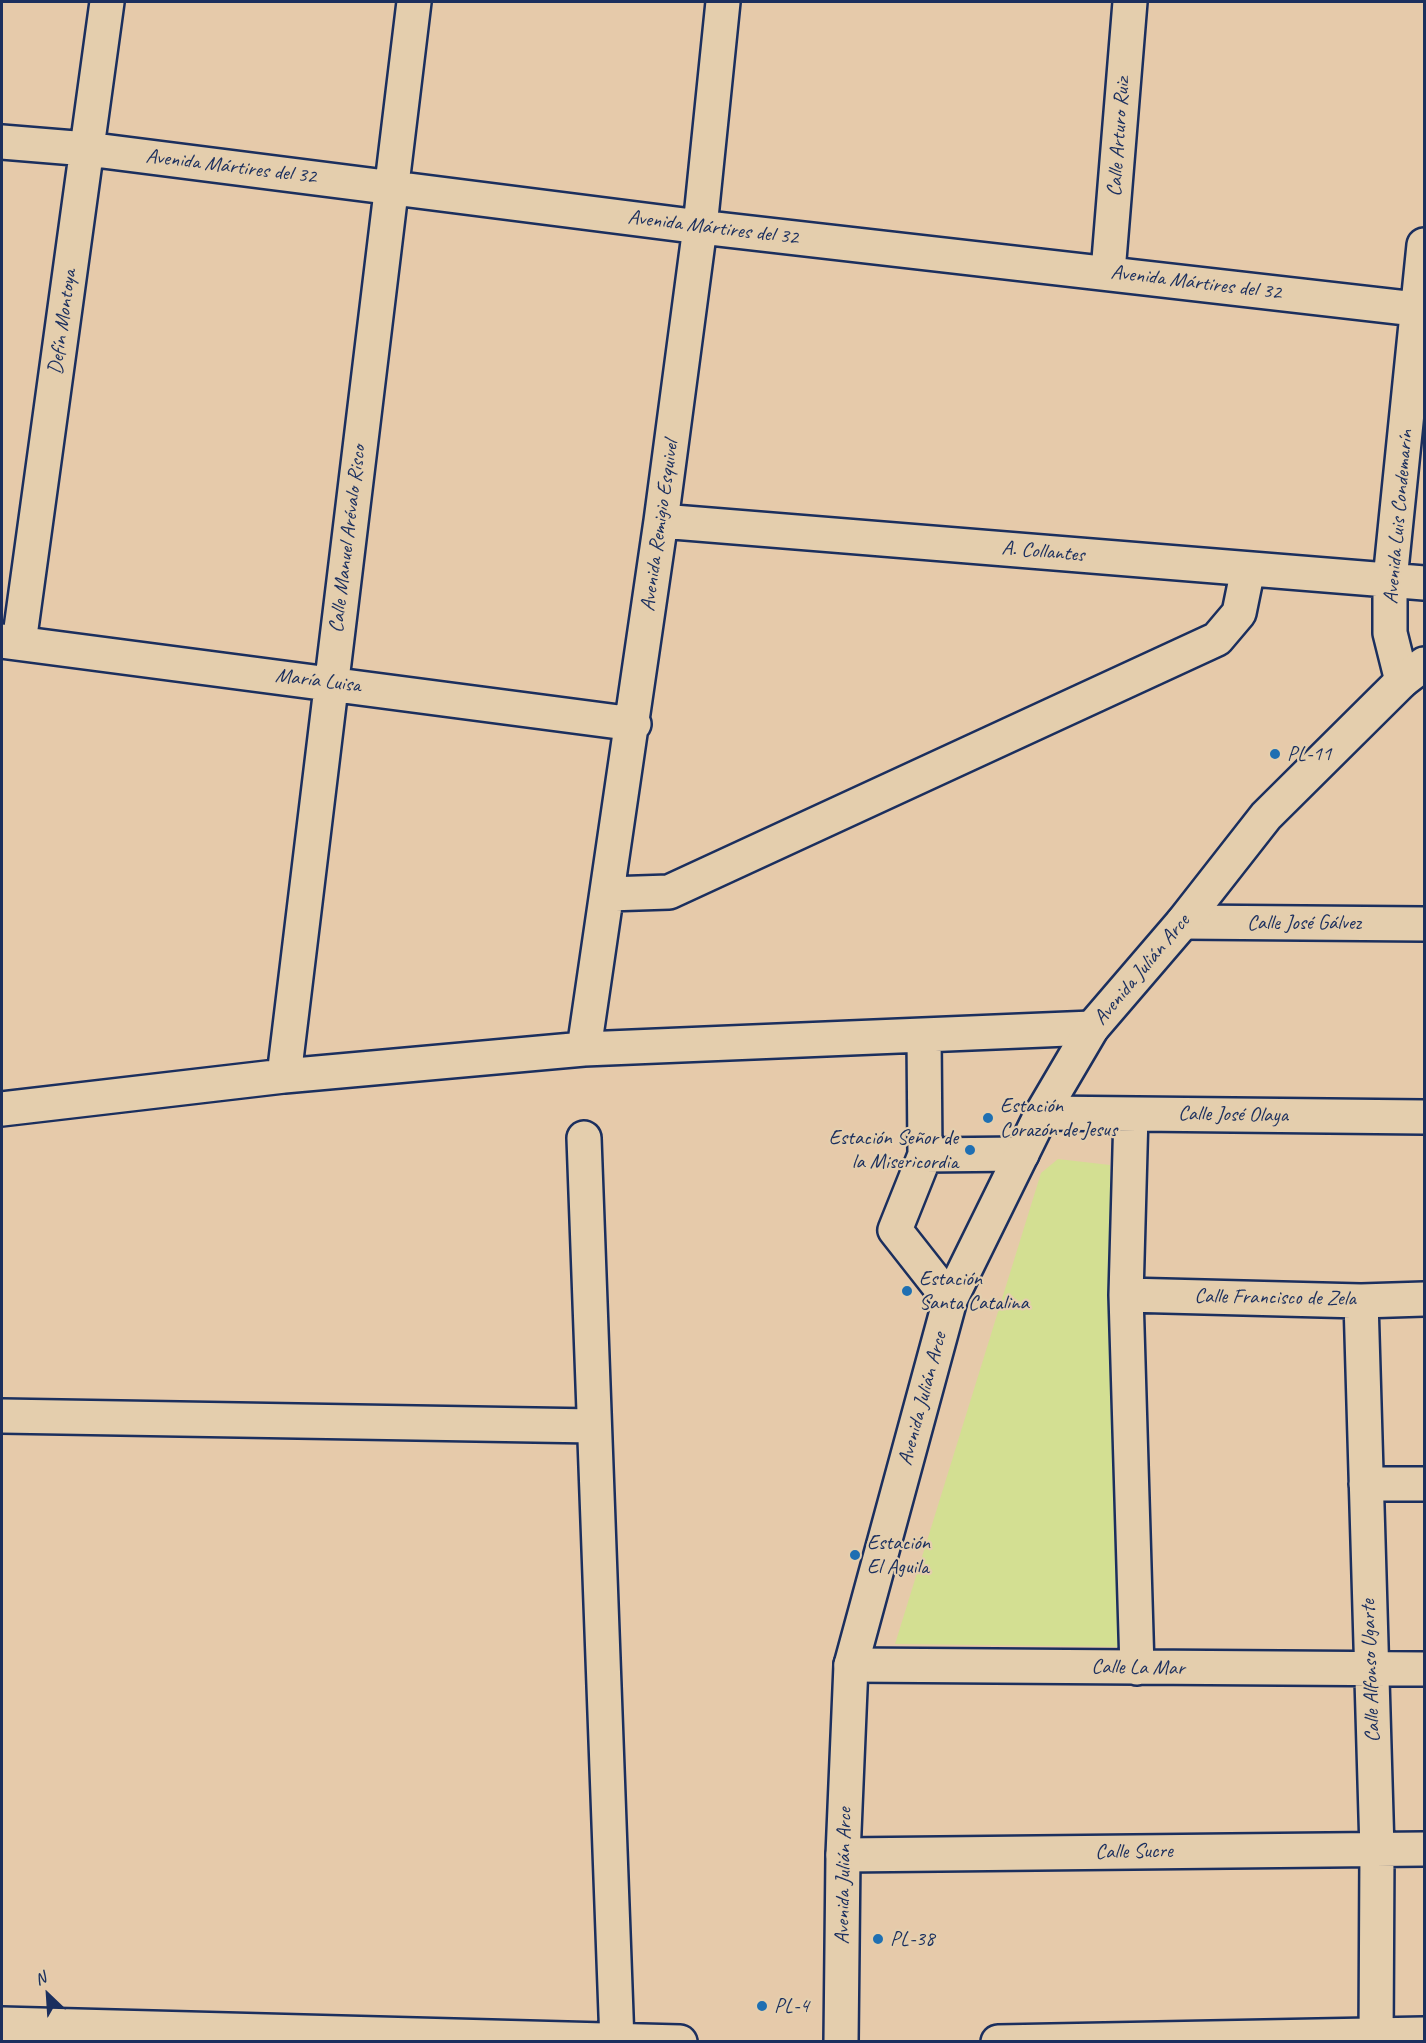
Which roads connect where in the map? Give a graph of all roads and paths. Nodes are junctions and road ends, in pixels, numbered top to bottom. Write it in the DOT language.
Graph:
graph roads {
  1 [pos="107,2"];
  2 [pos="414,2"];
  3 [pos="723,2"];
  4 [pos="1130,2"];
  5 [pos="2,142"];
  6 [pos="87,149"];
  7 [pos="391,188"];
  8 [pos="700,227"];
  9 [pos="1425,245"];
  10 [pos="1108,272"];
  11 [pos="1421,309"];
  12 [pos="662,521"];
  13 [pos="1248,569"];
  14 [pos="1390,580"];
  15 [pos="1425,583"];
  16 [pos="10,641"];
  17 [pos="1413,673"];
  18 [pos="331,683"];
  19 [pos="634,724"];
  20 [pos="608,894"];
  21 [pos="1184,922"];
  22 [pos="1425,924"];
  23 [pos="1092,1028"];
  24 [pos="924,1035"];
  25 [pos="584,1049"];
  26 [pos="284,1076"];
  27 [pos="2,1109"];
  28 [pos="1042,1113"];
  29 [pos="1131,1114"];
  30 [pos="1425,1117"];
  31 [pos="584,1137"];
  32 [pos="1022,1154"];
  33 [pos="925,1155"];
  34 [pos="1126,1294"];
  35 [pos="1425,1299"];
  36 [pos="950,1300"];
  37 [pos="1361,1301"];
  38 [pos="2,1416"];
  39 [pos="594,1426"];
  40 [pos="1366,1484"];
  41 [pos="1425,1484"];
  42 [pos="851,1665"];
  43 [pos="1137,1668"];
  44 [pos="1425,1669"];
  45 [pos="1370,1670"];
  46 [pos="1425,1849"];
  47 [pos="1377,1850"];
  48 [pos="843,1855"];
  49 [pos="2,2024"];
  50 [pos="1425,2034"];
  51 [pos="1376,2039"];
  52 [pos="617,2041"];
  53 [pos="680,2042"];
  54 [pos="841,2042"];
  55 [pos="998,2042"];
  1 -- 6 [label="street, Defín Montoya"];
  2 -- 7 [label="street, Calle Manuel Arévalo Risco"];
  3 -- 8 [label="street, Avenida Remigio Esquivel"];
  4 -- 10 [label="street, Calle Arturo Ruiz"];
  5 -- 6 [label="street, Avenida Mártires del 32"];
  6 -- 7 [label="street, Avenida Mártires del 32"];
  6 -- 16 [label="street, Defín Montoya"];
  7 -- 8 [label="street, Avenida Mártires del 32"];
  7 -- 18 [label="street, Calle Manuel Arévalo Risco"];
  8 -- 10 [label="street, Avenida Mártires del 32"];
  8 -- 12 [label="street, Avenida Remigio Esquivel"];
  9 -- 11 [label="street, Avenida Luis Condemarín"];
  10 -- 11 [label="street, Avenida Mártires del 32"];
  11 -- 14 [label="street, Avenida Luis Condemarín"];
  12 -- 13 [label="street, A. Collantes"];
  12 -- 19 [label="street, Avenida Remigio Esquivel"];
  13 -- 14 [label="street, A. Collantes"];
  13 -- 20 [label="street"];
  14 -- 15 [label="street, A. Collantes"];
  14 -- 17 [label="street, Avenida Luis Condemarín"];
  16 -- 18 [label="street, María Luisa"];
  17 -- 21 [label="street, Avenida Julián Arce"];
  18 -- 19 [label="street, María Luisa"];
  18 -- 26 [label="street, Calle Manuel Arévalo Risco"];
  19 -- 20 [label="street, Avenida Remigio Esquivel"];
  20 -- 25 [label="street, Avenida Remigio Esquivel"];
  21 -- 22 [label="street, Calle José Gálvez"];
  21 -- 23 [label="street, Avenida Julián Arce"];
  23 -- 24 [label="street"];
  23 -- 28 [label="street, Avenida Julián Arce"];
  24 -- 25 [label="street"];
  24 -- 33 [label="street"];
  25 -- 26 [label="street"];
  26 -- 27 [label="street"];
  28 -- 29 [label="street, Calle José Olaya"];
  28 -- 32 [label="street, Avenida Julián Arce"];
  29 -- 30 [label="street, Calle José Olaya"];
  29 -- 34 [label="street"];
  31 -- 39 [label="street"];
  32 -- 33 [label="street"];
  32 -- 36 [label="street, Avenida Julián Arce"];
  33 -- 36 [label="street"];
  34 -- 37 [label="street, Calle Francisco de Zela"];
  34 -- 43 [label="street"];
  35 -- 37 [label="street, Calle Francisco de Zela"];
  36 -- 42 [label="street, Avenida Julián Arce"];
  37 -- 40 [label="street, Calle Alfonso Ugarte"];
  38 -- 39 [label="street"];
  39 -- 52 [label="street"];
  40 -- 41 [label="street"];
  40 -- 45 [label="street, Calle Alfonso Ugarte"];
  42 -- 43 [label="street, Calle La Mar"];
  42 -- 48 [label="street, Avenida Julián Arce"];
  43 -- 45 [label="street, Calle La Mar"];
  44 -- 45 [label="street, Calle La Mar"];
  45 -- 47 [label="street, Calle Alfonso Ugarte"];
  46 -- 47 [label="street, Calle Sucre"];
  47 -- 48 [label="street, Calle Sucre"];
  47 -- 51 [label="street, Calle Alfonso Ugarte"];
  48 -- 54 [label="street, Avenida Julián Arce"];
  49 -- 52 [label="street"];
  50 -- 51 [label="street"];
  51 -- 55 [label="street"];
  52 -- 53 [label="street"];
}
